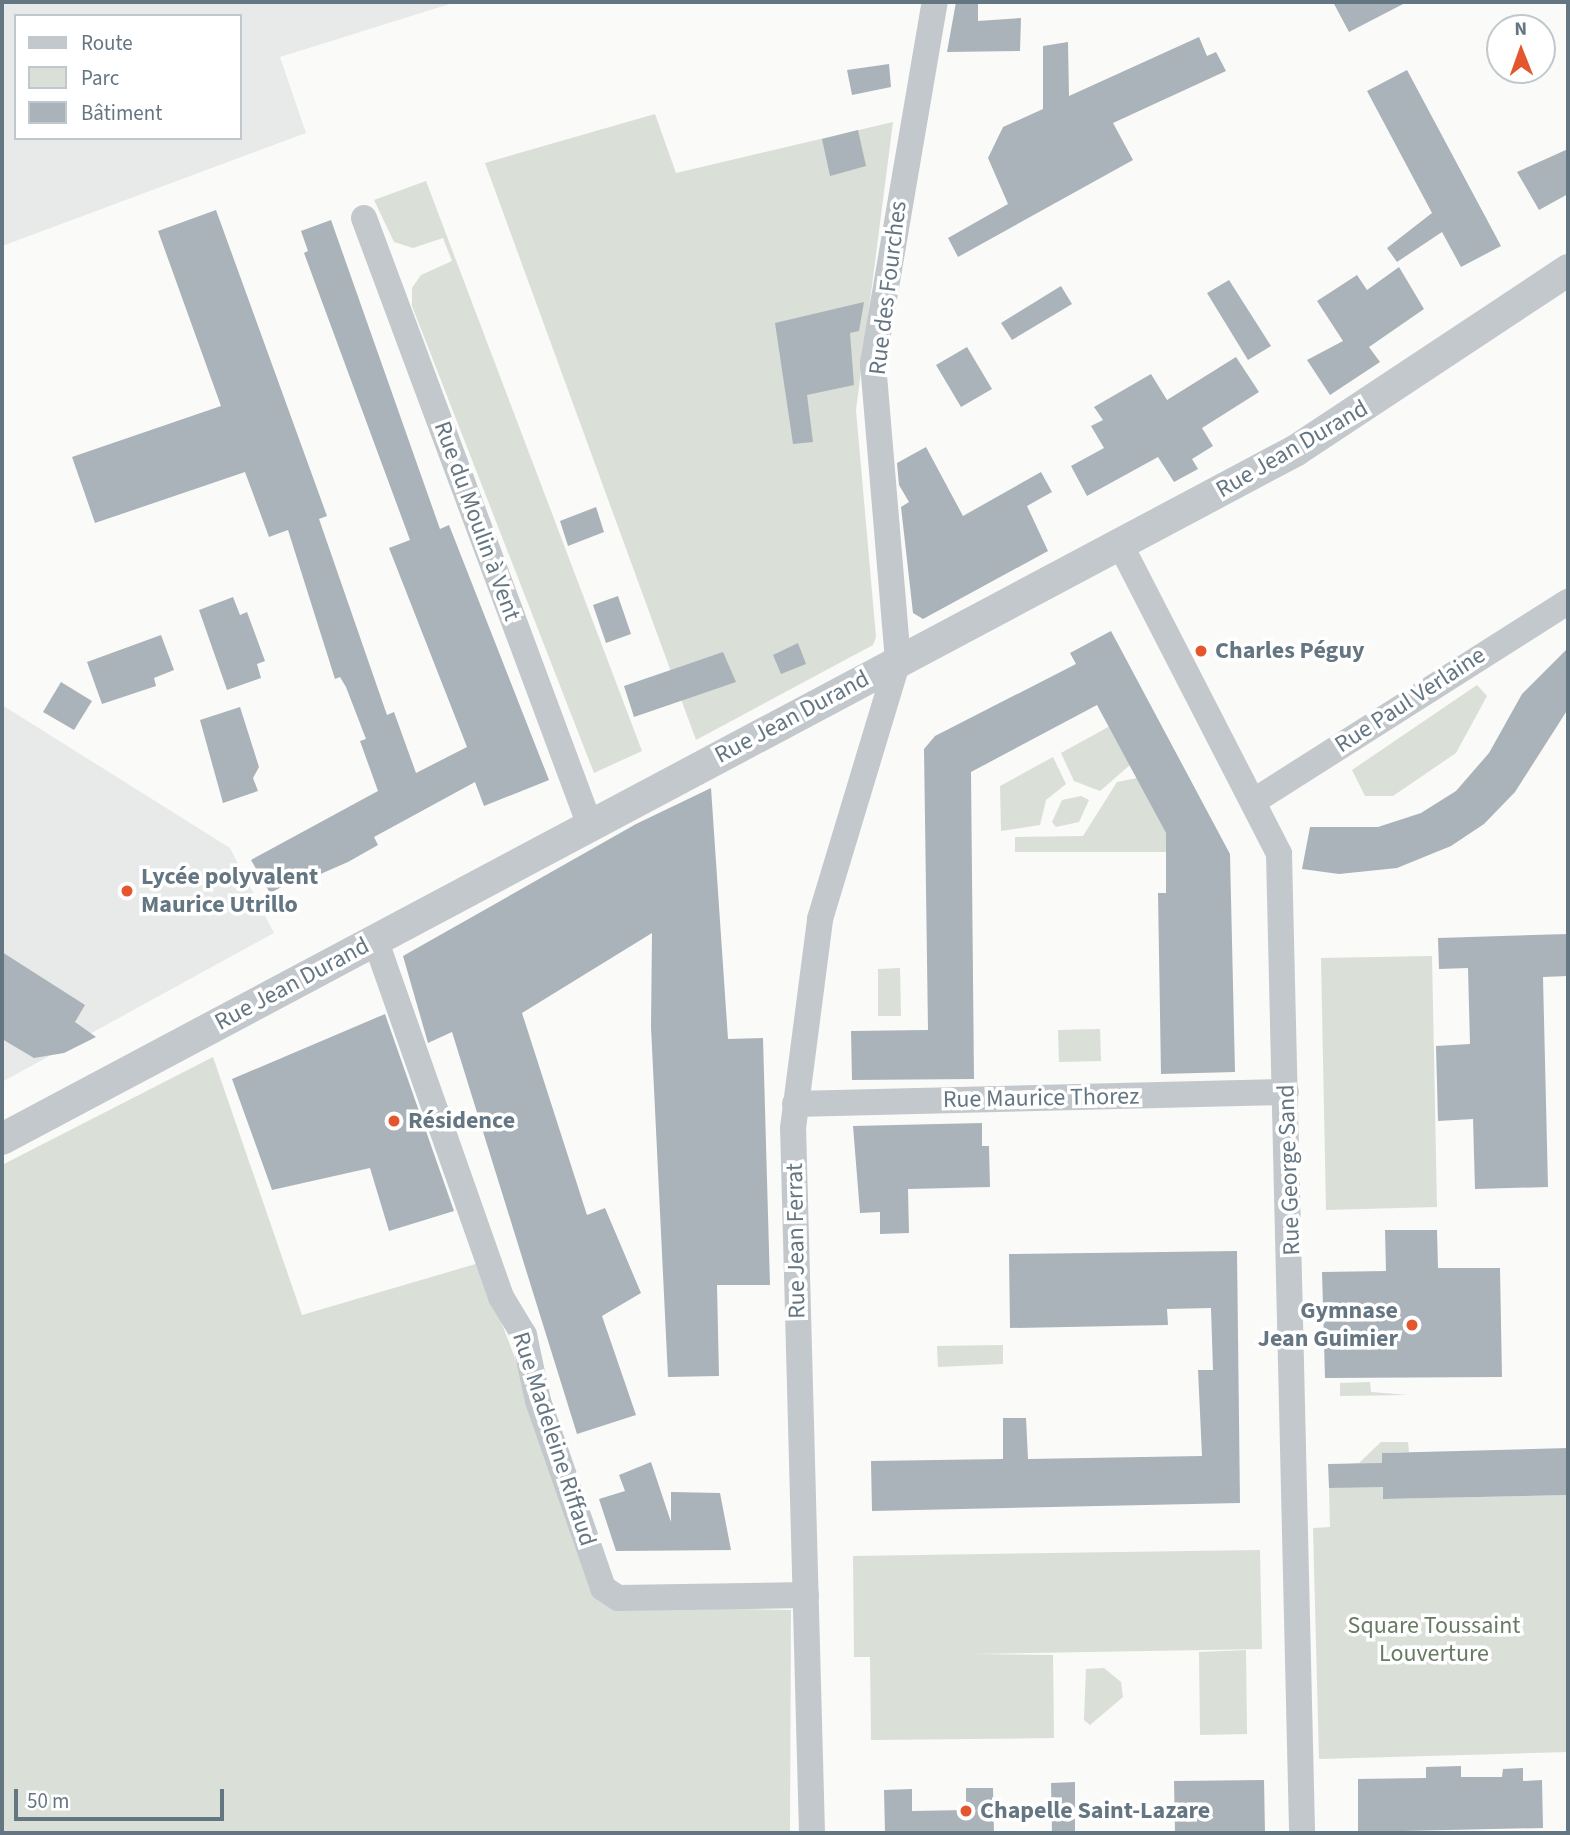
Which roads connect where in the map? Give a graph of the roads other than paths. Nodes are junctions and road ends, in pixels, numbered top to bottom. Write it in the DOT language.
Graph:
graph roads {
  1 [pos="935,2"];
  2 [pos="364,218"];
  3 [pos="1568,270"];
  4 [pos="1121,546"];
  5 [pos="1568,602"];
  6 [pos="898,661"];
  7 [pos="1254,801"];
  8 [pos="589,823"];
  9 [pos="375,939"];
  10 [pos="1286,1092"];
  11 [pos="795,1104"];
  12 [pos="2,1139"];
  13 [pos="806,1595"];
  14 [pos="812,1833"];
  15 [pos="1302,1833"];
  1 -- 6 [label="street, Rue des Fourches"];
  2 -- 8 [label="street, Rue du Moulin à Vent"];
  3 -- 4 [label="street, Rue Jean Durand"];
  4 -- 6 [label="street, Rue Jean Durand"];
  4 -- 7 [label="street, Rue George Sand"];
  5 -- 7 [label="street, Rue Paul Verlaine"];
  6 -- 8 [label="street, Rue Jean Durand"];
  6 -- 11 [label="street, Rue Jean Ferrat"];
  7 -- 10 [label="street, Rue George Sand"];
  8 -- 9 [label="street, Rue Jean Durand"];
  9 -- 12 [label="street, Rue Jean Durand"];
  9 -- 13 [label="street, Rue Madeleine Riffaud"];
  10 -- 11 [label="street, Rue Maurice Thorez"];
  10 -- 15 [label="street, Rue George Sand"];
  11 -- 13 [label="street, Rue Jean Ferrat"];
  13 -- 14 [label="street, Rue Jean Ferrat"];
}
